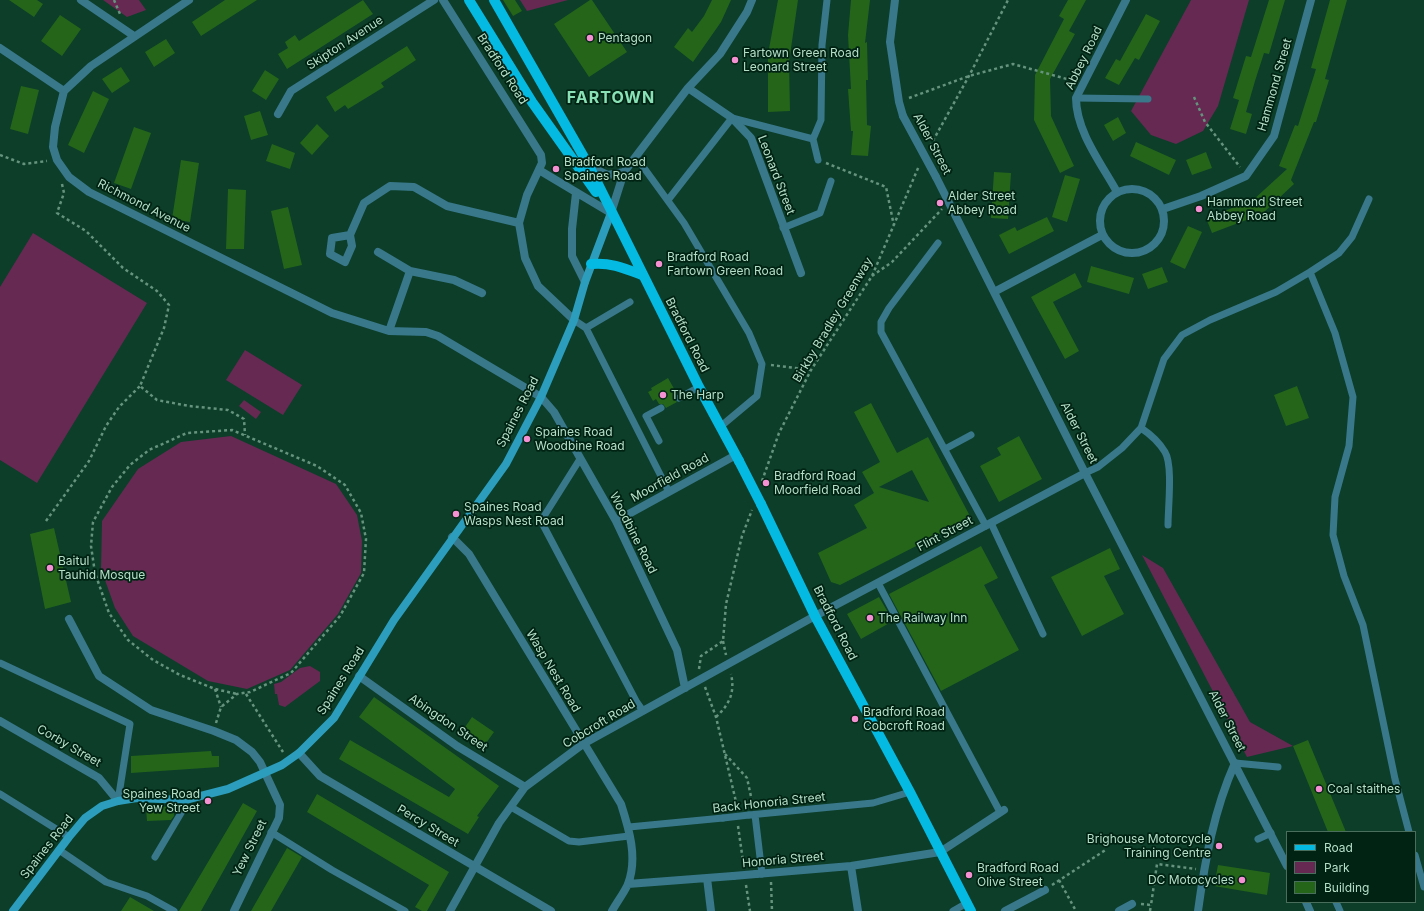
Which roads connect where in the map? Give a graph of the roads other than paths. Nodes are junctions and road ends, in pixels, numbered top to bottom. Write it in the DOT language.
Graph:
graph roads {
  1 [pos="81,0"];
  2 [pos="189,0"];
  3 [pos="434,0"];
  4 [pos="443,0"];
  5 [pos="469,0"];
  6 [pos="494,0"];
  7 [pos="752,0"];
  8 [pos="827,0"];
  9 [pos="895,0"];
  10 [pos="1126,0"];
  11 [pos="1311,0"];
  12 [pos="134,36"];
  13 [pos="0,48"];
  14 [pos="688,88"];
  15 [pos="64,91"];
  16 [pos="1076,98"];
  17 [pos="1148,99"];
  18 [pos="278,114"];
  19 [pos="732,118"];
  20 [pos="813,140"];
  21 [pos="636,157"];
  22 [pos="818,160"];
  23 [pos="589,166"];
  24 [pos="539,170"];
  25 [pos="624,172"];
  26 [pos="831,181"];
  27 [pos="1117,192"];
  28 [pos="576,193"];
  29 [pos="1370,199"];
  30 [pos="668,200"];
  31 [pos="1163,209"];
  32 [pos="611,213"];
  33 [pos="519,223"];
  34 [pos="783,228"];
  35 [pos="350,235"];
  36 [pos="1102,235"];
  37 [pos="938,243"];
  38 [pos="378,252"];
  39 [pos="592,264"];
  40 [pos="410,271"];
  41 [pos="1310,272"];
  42 [pos="801,273"];
  43 [pos="642,275"];
  44 [pos="585,282"];
  45 [pos="994,292"];
  46 [pos="482,293"];
  47 [pos="630,302"];
  48 [pos="574,320"];
  49 [pos="586,328"];
  50 [pos="389,331"];
  51 [pos="698,387"];
  52 [pos="541,397"];
  53 [pos="679,398"];
  54 [pos="661,408"];
  55 [pos="720,427"];
  56 [pos="1141,428"];
  57 [pos="971,436"];
  58 [pos="659,441"];
  59 [pos="945,449"];
  60 [pos="737,458"];
  61 [pos="580,459"];
  62 [pos="1085,473"];
  63 [pos="669,492"];
  64 [pos="616,522"];
  65 [pos="989,524"];
  66 [pos="1168,526"];
  67 [pos="452,537"];
  68 [pos="878,583"];
  69 [pos="815,616"];
  70 [pos="69,619"];
  71 [pos="1043,634"];
  72 [pos="0,663"];
  73 [pos="359,676"];
  74 [pos="685,688"];
  75 [pos="643,711"];
  76 [pos="0,721"];
  77 [pos="583,744"];
  78 [pos="298,753"];
  79 [pos="1235,763"];
  80 [pos="1278,766"];
  81 [pos="266,774"];
  82 [pos="525,787"];
  83 [pos="910,792"];
  84 [pos="0,794"];
  85 [pos="185,800"];
  86 [pos="118,801"];
  87 [pos="511,808"];
  88 [pos="1002,811"];
  89 [pos="752,815"];
  90 [pos="628,827"];
  91 [pos="1409,831"];
  92 [pos="271,832"];
  93 [pos="1270,833"];
  94 [pos="69,836"];
  95 [pos="630,836"];
  96 [pos="1258,839"];
  97 [pos="59,850"];
  98 [pos="940,852"];
  99 [pos="155,857"];
  100 [pos="1416,859"];
  101 [pos="1286,864"];
  102 [pos="851,866"];
  103 [pos="474,868"];
  104 [pos="762,874"];
  105 [pos="707,878"];
  106 [pos="628,884"];
  107 [pos="1424,887"];
  108 [pos="1045,890"];
  109 [pos="1132,904"];
  110 [pos="969,907"];
  111 [pos="13,911"];
  112 [pos="174,911"];
  113 [pos="234,911"];
  114 [pos="405,911"];
  115 [pos="450,911"];
  116 [pos="551,911"];
  117 [pos="612,911"];
  118 [pos="711,911"];
  119 [pos="858,911"];
  120 [pos="953,911"];
  121 [pos="1005,911"];
  122 [pos="1119,911"];
  123 [pos="1198,911"];
  1 -- 12 [label="street"];
  2 -- 12 [label="street"];
  3 -- 18 [label="street, Skipton Avenue"];
  4 -- 24 [label="street, Bradford Road"];
  5 -- 32 [label="main road, Bradford Road"];
  6 -- 23 [label="main road"];
  7 -- 14 [label="street"];
  8 -- 20 [label="lane"];
  9 -- 45 [label="street, Alder Street, bridge"];
  10 -- 16 [label="street, Abbey Road"];
  11 -- 31 [label="street, Hammond Street"];
  12 -- 15 [label="street"];
  13 -- 15 [label="street"];
  14 -- 19 [label="street, Leonard Street"];
  14 -- 21 [label="street"];
  15 -- 50 [label="street, Richmond Avenue"];
  16 -- 17 [label="lane"];
  16 -- 27 [label="street, Abbey Road"];
  19 -- 20 [label="lane"];
  19 -- 30 [label="lane"];
  19 -- 34 [label="street, Leonard Street"];
  20 -- 22 [label="lane"];
  21 -- 25 [label="street"];
  21 -- 30 [label="lane"];
  23 -- 25 [label="street"];
  23 -- 32 [label="main road"];
  24 -- 28 [label="street"];
  24 -- 33 [label="street"];
  25 -- 32 [label="street"];
  26 -- 34 [label="lane"];
  27 -- 31 [label="street"];
  27 -- 36 [label="street"];
  28 -- 32 [label="street"];
  28 -- 44 [label="street"];
  29 -- 41 [label="lane"];
  30 -- 55 [label="lane"];
  31 -- 36 [label="street"];
  32 -- 39 [label="street, Spaines Road"];
  32 -- 43 [label="main road, Bradford Road"];
  33 -- 35 [label="street"];
  33 -- 48 [label="street"];
  34 -- 42 [label="street, Leonard Street"];
  36 -- 45 [label="street"];
  37 -- 59 [label="lane"];
  38 -- 40 [label="street"];
  39 -- 43 [label="main road"];
  39 -- 44 [label="street, Spaines Road"];
  40 -- 46 [label="street"];
  40 -- 50 [label="street"];
  41 -- 56 [label="lane"];
  41 -- 91 [label="lane"];
  43 -- 51 [label="main road, Bradford Road"];
  44 -- 48 [label="street, Spaines Road"];
  45 -- 62 [label="street, Alder Street"];
  47 -- 49 [label="lane"];
  48 -- 49 [label="lane"];
  48 -- 52 [label="street, Spaines Road"];
  49 -- 63 [label="lane"];
  50 -- 52 [label="street, Woodbine Road"];
  51 -- 53 [label="lane"];
  51 -- 55 [label="main road, Bradford Road"];
  52 -- 61 [label="street, Woodbine Road"];
  52 -- 67 [label="street, Spaines Road"];
  54 -- 58 [label="lane"];
  55 -- 60 [label="main road, Bradford Road"];
  56 -- 62 [label="lane"];
  56 -- 66 [label="lane"];
  57 -- 59 [label="lane"];
  59 -- 65 [label="lane"];
  60 -- 63 [label="street, Moorfield Road"];
  60 -- 69 [label="main road, Bradford Road, bridge"];
  61 -- 64 [label="street, Woodbine Road"];
  61 -- 75 [label="lane"];
  62 -- 65 [label="street, Flint Street"];
  62 -- 79 [label="street, Alder Street"];
  63 -- 64 [label="street, Moorfield Road"];
  64 -- 74 [label="street, Woodbine Road"];
  65 -- 68 [label="street, Flint Street"];
  65 -- 71 [label="lane"];
  67 -- 73 [label="street, Spaines Road"];
  67 -- 77 [label="street, Wasp Nest Road"];
  68 -- 69 [label="street, Flint Street"];
  68 -- 88 [label="lane"];
  69 -- 74 [label="street, Cobcroft Road"];
  69 -- 83 [label="main road, Bradford Road"];
  70 -- 81 [label="street, Yew Street"];
  72 -- 86 [label="lane"];
  73 -- 78 [label="street, Spaines Road"];
  73 -- 82 [label="street, Abingdon Street"];
  74 -- 75 [label="street, Cobcroft Road"];
  75 -- 77 [label="street, Cobcroft Road"];
  76 -- 86 [label="street, Corby Street"];
  77 -- 82 [label="street, Cobcroft Road"];
  77 -- 90 [label="street, Wasp Nest Road"];
  78 -- 81 [label="street, Spaines Road"];
  78 -- 103 [label="street, Percy Street"];
  79 -- 80 [label="lane"];
  79 -- 93 [label="street, Alder Street"];
  79 -- 123 [label="street"];
  81 -- 85 [label="street, Spaines Road"];
  81 -- 92 [label="street, Yew Street"];
  82 -- 87 [label="street, Cobcroft Road"];
  83 -- 89 [label="lane, Back Honoria Street"];
  83 -- 98 [label="main road, Bradford Road"];
  84 -- 94 [label="lane"];
  85 -- 86 [label="street, Spaines Road"];
  85 -- 99 [label="lane"];
  86 -- 94 [label="street, Spaines Road"];
  87 -- 95 [label="lane"];
  87 -- 103 [label="street, Cobcroft Road"];
  88 -- 98 [label="street"];
  89 -- 90 [label="lane, Back Honoria Street, bridge"];
  89 -- 104 [label="lane"];
  90 -- 95 [label="street, Wasp Nest Road"];
  92 -- 113 [label="street, Yew Street"];
  92 -- 114 [label="lane"];
  93 -- 96 [label="lane"];
  93 -- 101 [label="street, Alder Street"];
  94 -- 97 [label="street, Spaines Road"];
  95 -- 106 [label="street, Wasp Nest Road"];
  97 -- 111 [label="street, Spaines Road"];
  97 -- 112 [label="lane"];
  98 -- 102 [label="street, Honoria Street"];
  98 -- 110 [label="main road, Bradford Road"];
  100 -- 107 [label="lane"];
  102 -- 104 [label="street, Honoria Street"];
  102 -- 119 [label="street"];
  103 -- 115 [label="street, Cobcroft Road"];
  103 -- 116 [label="street, Percy Street"];
  104 -- 105 [label="street, Honoria Street, bridge"];
  105 -- 106 [label="street, Honoria Street"];
  105 -- 118 [label="street"];
  106 -- 117 [label="street, Wasp Nest Road"];
  108 -- 121 [label="street"];
  109 -- 122 [label="street"];
  110 -- 120 [label="lane"];
}
